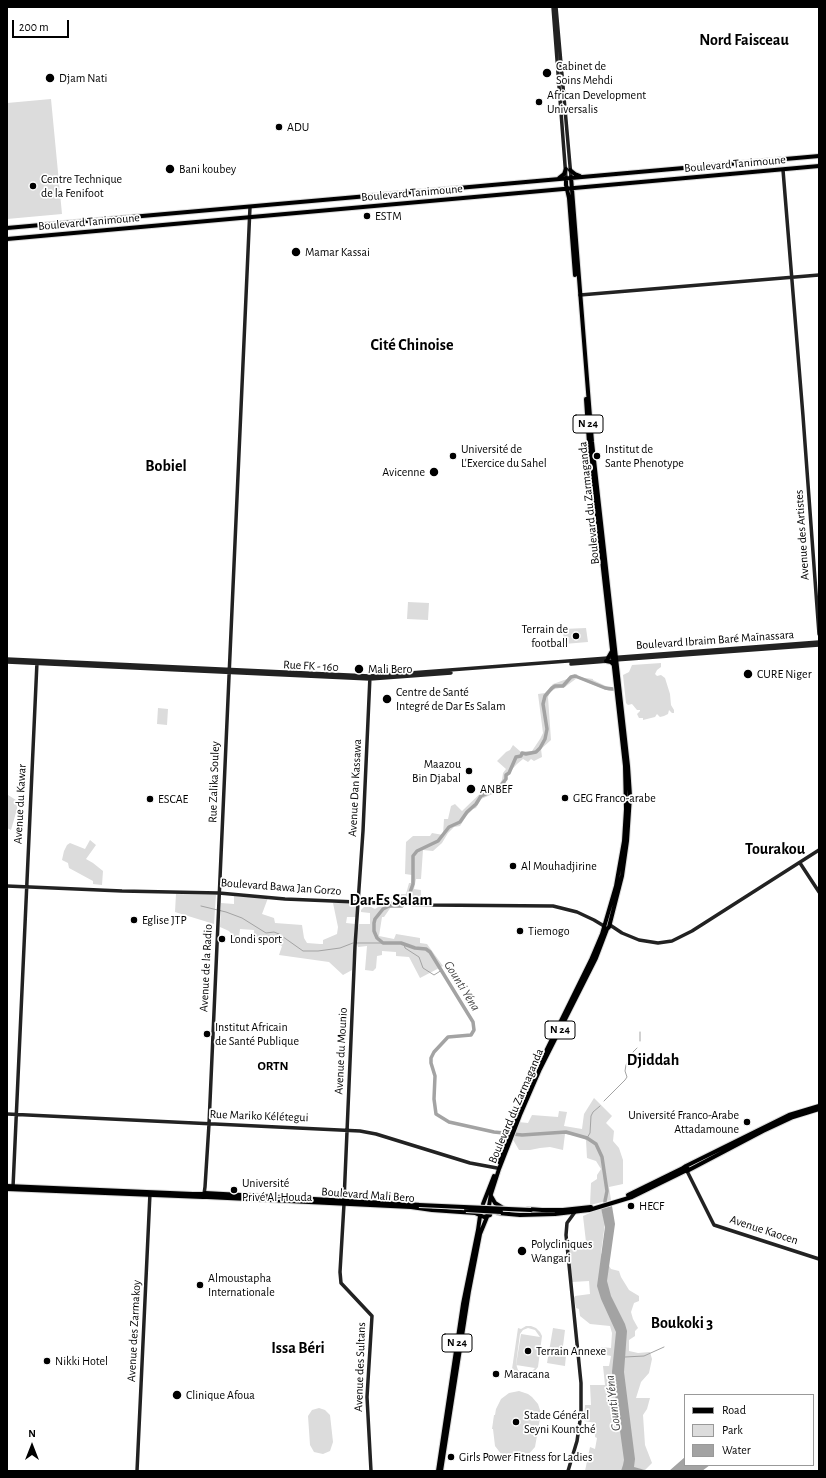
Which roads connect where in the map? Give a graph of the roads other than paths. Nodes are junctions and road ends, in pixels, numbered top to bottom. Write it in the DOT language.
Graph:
graph roads {
  1 [pos="553,7"];
  2 [pos="556,7"];
  3 [pos="819,156"];
  4 [pos="819,166"];
  5 [pos="568,169"];
  6 [pos="783,170"];
  7 [pos="582,177"];
  8 [pos="568,178"];
  9 [pos="557,179"];
  10 [pos="478,187"];
  11 [pos="581,188"];
  12 [pos="570,189"];
  13 [pos="557,190"];
  14 [pos="478,197"];
  15 [pos="570,198"];
  16 [pos="327,200"];
  17 [pos="250,207"];
  18 [pos="327,210"];
  19 [pos="250,218"];
  20 [pos="7,228"];
  21 [pos="7,239"];
  22 [pos="576,262"];
  23 [pos="819,276"];
  24 [pos="792,278"];
  25 [pos="580,295"];
  26 [pos="583,350"];
  27 [pos="819,634"];
  28 [pos="819,643"];
  29 [pos="612,651"];
  30 [pos="607,660"];
  31 [pos="615,660"];
  32 [pos="7,661"];
  33 [pos="37,662"];
  34 [pos="228,671"];
  35 [pos="370,677"];
  36 [pos="819,850"];
  37 [pos="800,862"];
  38 [pos="7,886"];
  39 [pos="26,887"];
  40 [pos="819,892"];
  41 [pos="219,893"];
  42 [pos="358,902"];
  43 [pos="607,926"];
  44 [pos="819,1108"];
  45 [pos="7,1114"];
  46 [pos="16,1115"];
  47 [pos="209,1124"];
  48 [pos="347,1130"];
  49 [pos="510,1136"];
  50 [pos="497,1168"];
  51 [pos="686,1169"];
  52 [pos="7,1187"];
  53 [pos="13,1187"];
  54 [pos="150,1194"];
  55 [pos="491,1194"];
  56 [pos="205,1196"];
  57 [pos="344,1202"];
  58 [pos="483,1204"];
  59 [pos="605,1204"];
  60 [pos="411,1206"];
  61 [pos="490,1206"];
  62 [pos="478,1207"];
  63 [pos="503,1208"];
  64 [pos="468,1212"];
  65 [pos="542,1212"];
  66 [pos="575,1212"];
  67 [pos="479,1215"];
  68 [pos="488,1216"];
  69 [pos="479,1226"];
  70 [pos="819,1259"];
  71 [pos="468,1286"];
  72 [pos="137,1471"];
  73 [pos="371,1471"];
  74 [pos="440,1471"];
  75 [pos="568,1471"];
  1 -- 5 [label="street, Boulevard du Zarmaganda / N 24"];
  2 -- 5 [label="street, Boulevard du Zarmaganda / N 24"];
  3 -- 7 [label="main road, Boulevard Tanimoune"];
  4 -- 6 [label="main road, Boulevard Tanimoune"];
  5 -- 7 [label="main road"];
  5 -- 8 [label="street, Boulevard du Zarmaganda / N 24"];
  5 -- 9 [label="main road"];
  6 -- 11 [label="main road, Boulevard Tanimoune"];
  6 -- 24 [label="street, Avenue des Artistes"];
  7 -- 8 [label="main road, Boulevard Tanimoune"];
  8 -- 9 [label="main road, Boulevard Tanimoune"];
  8 -- 12 [label="main road, Boulevard du Zarmaganda / N 24"];
  9 -- 10 [label="main road, Boulevard Tanimoune"];
  10 -- 14 [label="main road"];
  10 -- 16 [label="main road, Boulevard Tanimoune"];
  11 -- 12 [label="main road, Boulevard Tanimoune"];
  11 -- 15 [label="main road"];
  12 -- 13 [label="main road, Boulevard Tanimoune"];
  12 -- 15 [label="main road, Boulevard du Zarmaganda / N 24"];
  13 -- 14 [label="main road, Boulevard Tanimoune"];
  13 -- 15 [label="main road"];
  14 -- 18 [label="main road, Boulevard Tanimoune"];
  15 -- 22 [label="main road, Boulevard du Zarmaganda / N 24"];
  16 -- 17 [label="main road, Boulevard Tanimoune"];
  16 -- 18 [label="main road"];
  17 -- 19 [label="street, Rue Zalika Souley"];
  17 -- 20 [label="main road, Boulevard Tanimoune"];
  18 -- 19 [label="main road, Boulevard Tanimoune"];
  19 -- 21 [label="main road, Boulevard Tanimoune"];
  19 -- 34 [label="street, Rue Zalika Souley"];
  22 -- 25 [label="main road, Boulevard du Zarmaganda / N 24"];
  22 -- 26 [label="main road, Boulevard du Zarmaganda / N 24"];
  23 -- 24 [label="street"];
  24 -- 25 [label="street"];
  24 -- 27 [label="street, Avenue des Artistes"];
  25 -- 26 [label="main road, Boulevard du Zarmaganda / N 24"];
  26 -- 29 [label="main road, Boulevard du Zarmaganda / N 24"];
  26 -- 31 [label="main road, Boulevard du Zarmaganda / N 24"];
  28 -- 31 [label="street, Boulevard Ibraim Baré Maïnassara"];
  29 -- 30 [label="main road"];
  29 -- 31 [label="main road, Boulevard du Zarmaganda / N 24"];
  30 -- 31 [label="street, Rue FK - 160"];
  30 -- 31 [label="main road"];
  30 -- 35 [label="street, Rue FK - 160"];
  31 -- 43 [label="main road, Boulevard du Zarmaganda / N 24"];
  32 -- 33 [label="street, Rue FK - 160"];
  33 -- 34 [label="street, Rue FK - 160"];
  33 -- 39 [label="street, Avenue du Kawar"];
  34 -- 35 [label="street, Rue FK - 160"];
  34 -- 41 [label="street, Rue Zalika Souley"];
  35 -- 42 [label="street, Avenue Dan Kassawa"];
  36 -- 37 [label="street, Boulevard Bawa Jan Gorzo"];
  37 -- 40 [label="street"];
  37 -- 43 [label="street, Boulevard Bawa Jan Gorzo"];
  38 -- 39 [label="street, Boulevard Bawa Jan Gorzo"];
  39 -- 41 [label="street, Boulevard Bawa Jan Gorzo"];
  39 -- 46 [label="street, Avenue du Kawar"];
  41 -- 42 [label="street, Boulevard Bawa Jan Gorzo"];
  41 -- 47 [label="street, Avenue de la Radio"];
  42 -- 43 [label="street, Boulevard Bawa Jan Gorzo"];
  42 -- 48 [label="street, Avenue du Mounio"];
  43 -- 49 [label="main road, Boulevard du Zarmaganda / N 24"];
  44 -- 51 [label="main road"];
  45 -- 46 [label="street, Rue Mariko Kélétegui"];
  46 -- 47 [label="street, Rue Mariko Kélétegui"];
  46 -- 53 [label="street, Avenue du Kawar"];
  47 -- 48 [label="street, Rue Mariko Kélétegui"];
  47 -- 56 [label="street, Avenue de la Radio"];
  48 -- 50 [label="street, Rue Mariko Kélétegui"];
  48 -- 57 [label="street, Avenue du Mounio"];
  49 -- 50 [label="main road, Boulevard du Zarmaganda / N 24"];
  49 -- 55 [label="main road, Boulevard du Zarmaganda / N 24"];
  50 -- 58 [label="main road, Boulevard du Zarmaganda / N 24"];
  51 -- 59 [label="main road"];
  51 -- 70 [label="street, Avenue Kaocen"];
  52 -- 53 [label="main road, Boulevard Mali Bero"];
  53 -- 54 [label="main road, Boulevard Mali Bero"];
  54 -- 56 [label="main road, Boulevard Mali Bero"];
  54 -- 72 [label="street, Avenue des Zarmakoy"];
  55 -- 61 [label="main road, Boulevard du Zarmaganda / N 24"];
  55 -- 63 [label="main road"];
  56 -- 57 [label="main road, Boulevard Mali Bero"];
  57 -- 60 [label="main road, Boulevard Mali Bero"];
  57 -- 73 [label="street, Avenue des Sultans"];
  58 -- 61 [label="main road"];
  58 -- 62 [label="main road"];
  59 -- 65 [label="main road"];
  59 -- 66 [label="main road"];
  60 -- 62 [label="main road, Boulevard Mali Bero"];
  60 -- 64 [label="main road, Boulevard Mali Bero"];
  60 -- 65 [label="main road, bridge"];
  61 -- 63 [label="main road"];
  61 -- 68 [label="main road"];
  62 -- 67 [label="main road"];
  63 -- 65 [label="main road"];
  64 -- 67 [label="main road, Boulevard Mali Bero"];
  64 -- 69 [label="main road"];
  65 -- 66 [label="main road"];
  65 -- 68 [label="main road"];
  66 -- 75 [label="street"];
  67 -- 68 [label="main road"];
  67 -- 69 [label="main road, N 24"];
  68 -- 71 [label="main road, N 24"];
  69 -- 71 [label="main road, N 24"];
  71 -- 74 [label="main road, N 24"];
}
